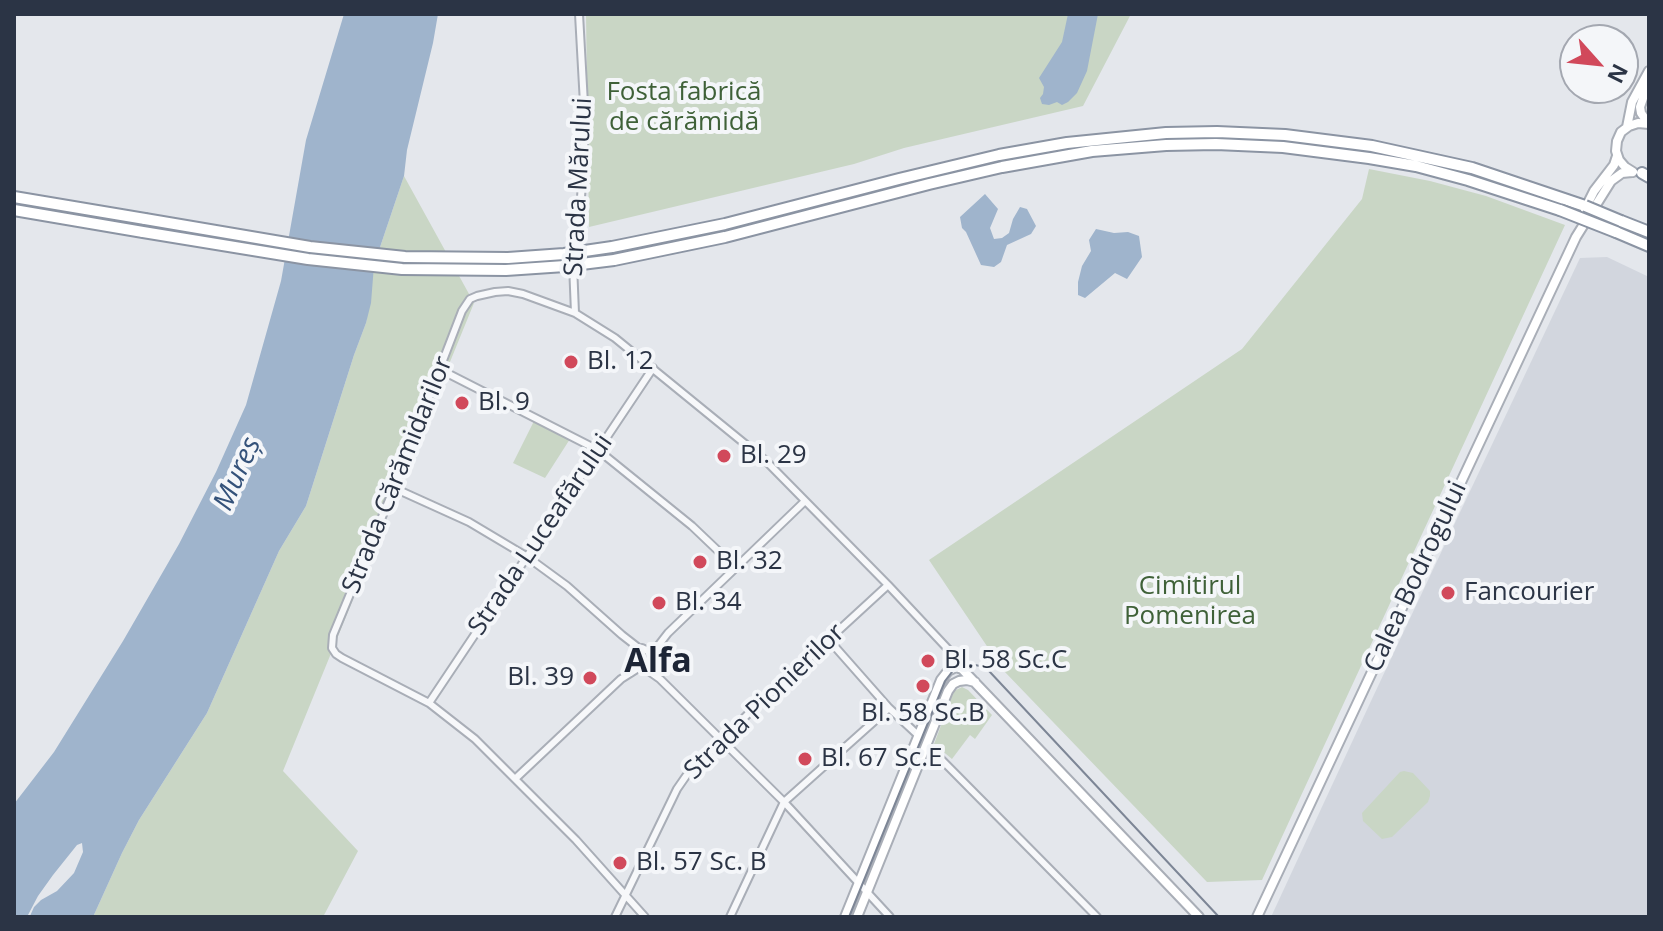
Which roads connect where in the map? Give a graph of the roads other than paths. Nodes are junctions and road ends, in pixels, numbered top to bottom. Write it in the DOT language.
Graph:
graph roads {
  1 [pos="579,14"];
  2 [pos="1649,71"];
  3 [pos="1649,81"];
  4 [pos="1648,124"];
  5 [pos="1627,127"];
  6 [pos="1617,156"];
  7 [pos="1643,174"];
  8 [pos="14,197"];
  9 [pos="14,210"];
  10 [pos="1649,232"];
  11 [pos="1576,237"];
  12 [pos="1649,246"];
  13 [pos="575,313"];
  14 [pos="653,368"];
  15 [pos="439,369"];
  16 [pos="598,450"];
  17 [pos="394,488"];
  18 [pos="805,501"];
  19 [pos="526,556"];
  20 [pos="735,567"];
  21 [pos="888,585"];
  22 [pos="622,635"];
  23 [pos="663,638"];
  24 [pos="829,640"];
  25 [pos="642,649"];
  26 [pos="955,656"];
  27 [pos="633,658"];
  28 [pos="651,658"];
  29 [pos="642,667"];
  30 [pos="961,668"];
  31 [pos="948,671"];
  32 [pos="621,679"];
  33 [pos="660,679"];
  34 [pos="975,682"];
  35 [pos="429,703"];
  36 [pos="889,708"];
  37 [pos="919,736"];
  38 [pos="721,741"];
  39 [pos="927,745"];
  40 [pos="515,779"];
  41 [pos="784,802"];
  42 [pos="859,883"];
  43 [pos="868,893"];
  44 [pos="625,896"];
  45 [pos="615,917"];
  46 [pos="645,917"];
  47 [pos="730,917"];
  48 [pos="845,917"];
  49 [pos="857,917"];
  50 [pos="890,917"];
  51 [pos="1097,917"];
  52 [pos="1199,917"];
  53 [pos="1257,917"];
  1 -- 13 [label="street, Strada Mărului"];
  2 -- 5 [label="main road, Calea Bodrogului"];
  3 -- 4 [label="main road"];
  4 -- 5 [label="main road"];
  5 -- 6 [label="main road, Calea Bodrogului"];
  6 -- 7 [label="main road, Calea Bodrogului"];
  6 -- 11 [label="main road, Calea Bodrogului"];
  7 -- 11 [label="main road, Calea Bodrogului"];
  8 -- 10 [label="highway, bridge"];
  9 -- 12 [label="highway, bridge"];
  11 -- 53 [label="main road, Calea Bodrogului"];
  13 -- 14 [label="street"];
  13 -- 15 [label="street, Strada Cărămidarilor"];
  14 -- 16 [label="street, Strada Luceafărului"];
  14 -- 18 [label="street"];
  15 -- 16 [label="street"];
  15 -- 17 [label="street, Strada Cărămidarilor"];
  16 -- 19 [label="street, Strada Luceafărului"];
  16 -- 20 [label="street"];
  17 -- 19 [label="street"];
  17 -- 35 [label="street, Strada Cărămidarilor"];
  18 -- 20 [label="street"];
  18 -- 21 [label="street"];
  19 -- 22 [label="street"];
  19 -- 35 [label="street, Strada Luceafărului"];
  20 -- 23 [label="street"];
  21 -- 24 [label="street, Strada Pionierilor"];
  21 -- 26 [label="street"];
  22 -- 25 [label="street"];
  22 -- 27 [label="street"];
  23 -- 25 [label="street"];
  23 -- 28 [label="street"];
  24 -- 36 [label="street"];
  24 -- 38 [label="street, Strada Pionierilor"];
  25 -- 27 [label="street"];
  25 -- 28 [label="street"];
  26 -- 30 [label="street"];
  26 -- 31 [label="street"];
  27 -- 29 [label="street"];
  27 -- 32 [label="street"];
  28 -- 29 [label="street"];
  28 -- 33 [label="street"];
  29 -- 32 [label="street"];
  29 -- 33 [label="street"];
  30 -- 31 [label="main road"];
  30 -- 34 [label="main road"];
  31 -- 37 [label="main road"];
  32 -- 40 [label="street"];
  33 -- 38 [label="street"];
  34 -- 39 [label="main road"];
  34 -- 52 [label="main road"];
  35 -- 40 [label="street"];
  36 -- 37 [label="street"];
  36 -- 41 [label="street"];
  37 -- 42 [label="main road"];
  38 -- 41 [label="street"];
  38 -- 44 [label="street, Strada Pionierilor"];
  39 -- 43 [label="main road"];
  39 -- 51 [label="street"];
  40 -- 44 [label="street"];
  41 -- 42 [label="street"];
  41 -- 47 [label="street"];
  42 -- 43 [label="street"];
  42 -- 48 [label="main road"];
  43 -- 49 [label="main road"];
  43 -- 50 [label="street"];
  44 -- 45 [label="street, Strada Pionierilor"];
  44 -- 46 [label="street"];
}
